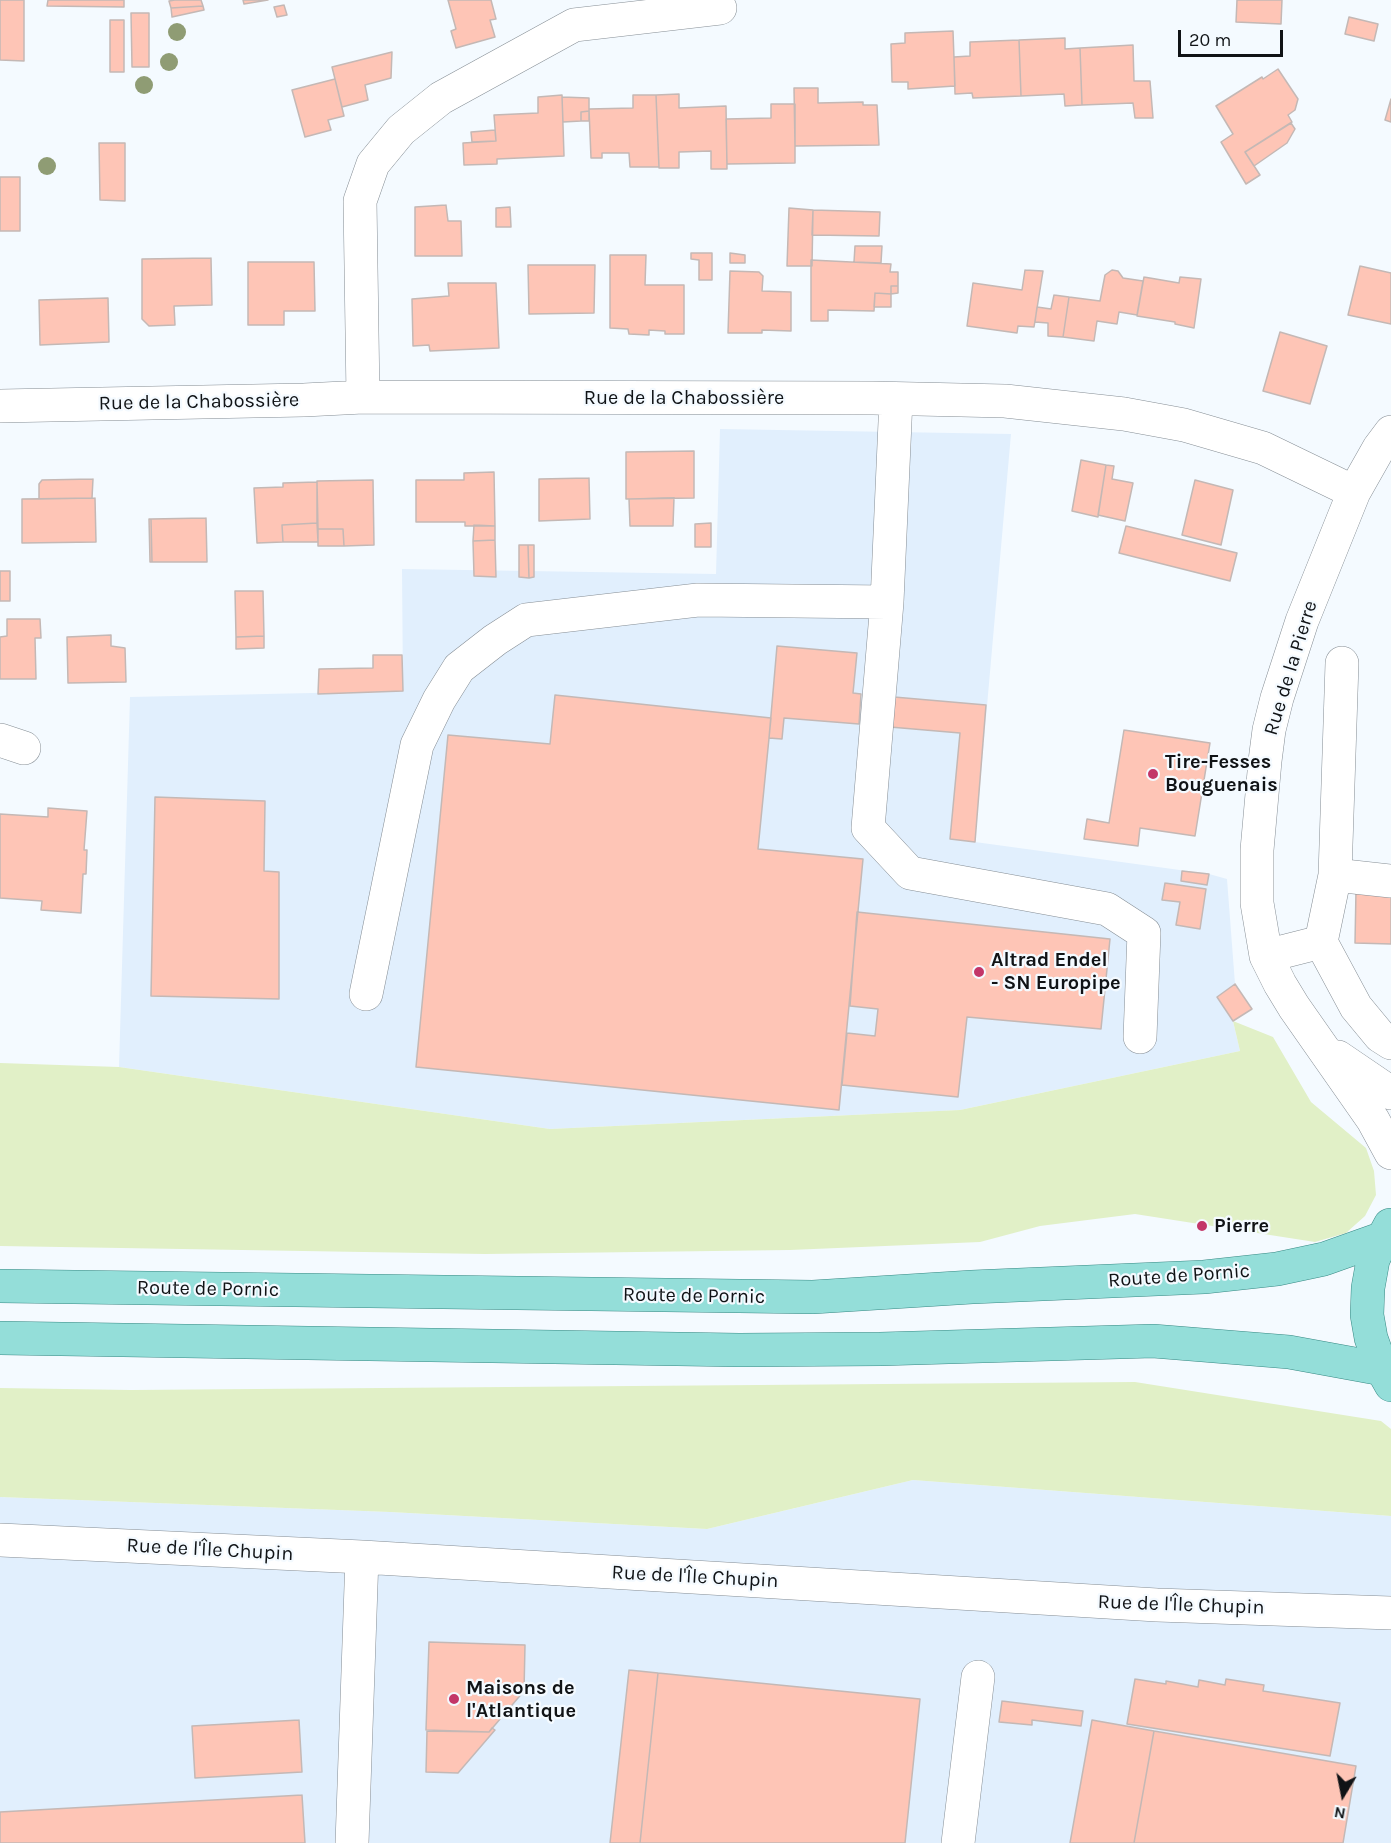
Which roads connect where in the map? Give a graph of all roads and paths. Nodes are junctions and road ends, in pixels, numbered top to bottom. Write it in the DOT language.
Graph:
graph roads {
  1 [pos="720,8"];
  2 [pos="569,12"];
  3 [pos="363,396"];
  4 [pos="896,399"];
  5 [pos="0,406"];
  6 [pos="1391,432"];
  7 [pos="1354,492"];
  8 [pos="887,602"];
  9 [pos="1342,663"];
  10 [pos="1335,875"];
  11 [pos="1391,881"];
  12 [pos="1321,942"];
  13 [pos="1266,957"];
  14 [pos="366,994"];
  15 [pos="1140,1037"];
  16 [pos="1319,1043"];
  17 [pos="1391,1043"];
  18 [pos="1391,1093"];
  19 [pos="1391,1153"];
  20 [pos="1387,1231"];
  21 [pos="0,1286"];
  22 [pos="0,1338"];
  23 [pos="1387,1377"];
  24 [pos="0,1540"];
  25 [pos="362,1557"];
  26 [pos="1391,1613"];
  27 [pos="978,1677"];
  28 [pos="352,1843"];
  29 [pos="958,1843"];
  1 -- 2 [label="street"];
  2 -- 3 [label="street"];
  3 -- 4 [label="street, Rue de la Chabossière"];
  3 -- 5 [label="street, Rue de la Chabossière"];
  4 -- 7 [label="street, Rue de la Chabossière"];
  4 -- 8 [label="street"];
  6 -- 7 [label="street, Rue de la Pierre"];
  7 -- 13 [label="street, Rue de la Pierre"];
  8 -- 14 [label="street"];
  8 -- 15 [label="street"];
  9 -- 10 [label="street"];
  10 -- 11 [label="street"];
  10 -- 12 [label="street"];
  12 -- 13 [label="street"];
  12 -- 17 [label="street"];
  13 -- 16 [label="street, Rue de la Pierre"];
  16 -- 18 [label="street, Rue de la Pierre"];
  16 -- 19 [label="street, Rue de la Pierre"];
  20 -- 21 [label="main road, Route de Pornic"];
  20 -- 23 [label="main road"];
  22 -- 23 [label="main road"];
  24 -- 25 [label="street, Rue de l'Île Chupin"];
  25 -- 26 [label="street, Rue de l'Île Chupin"];
  25 -- 28 [label="street"];
  27 -- 29 [label="street"];
}
